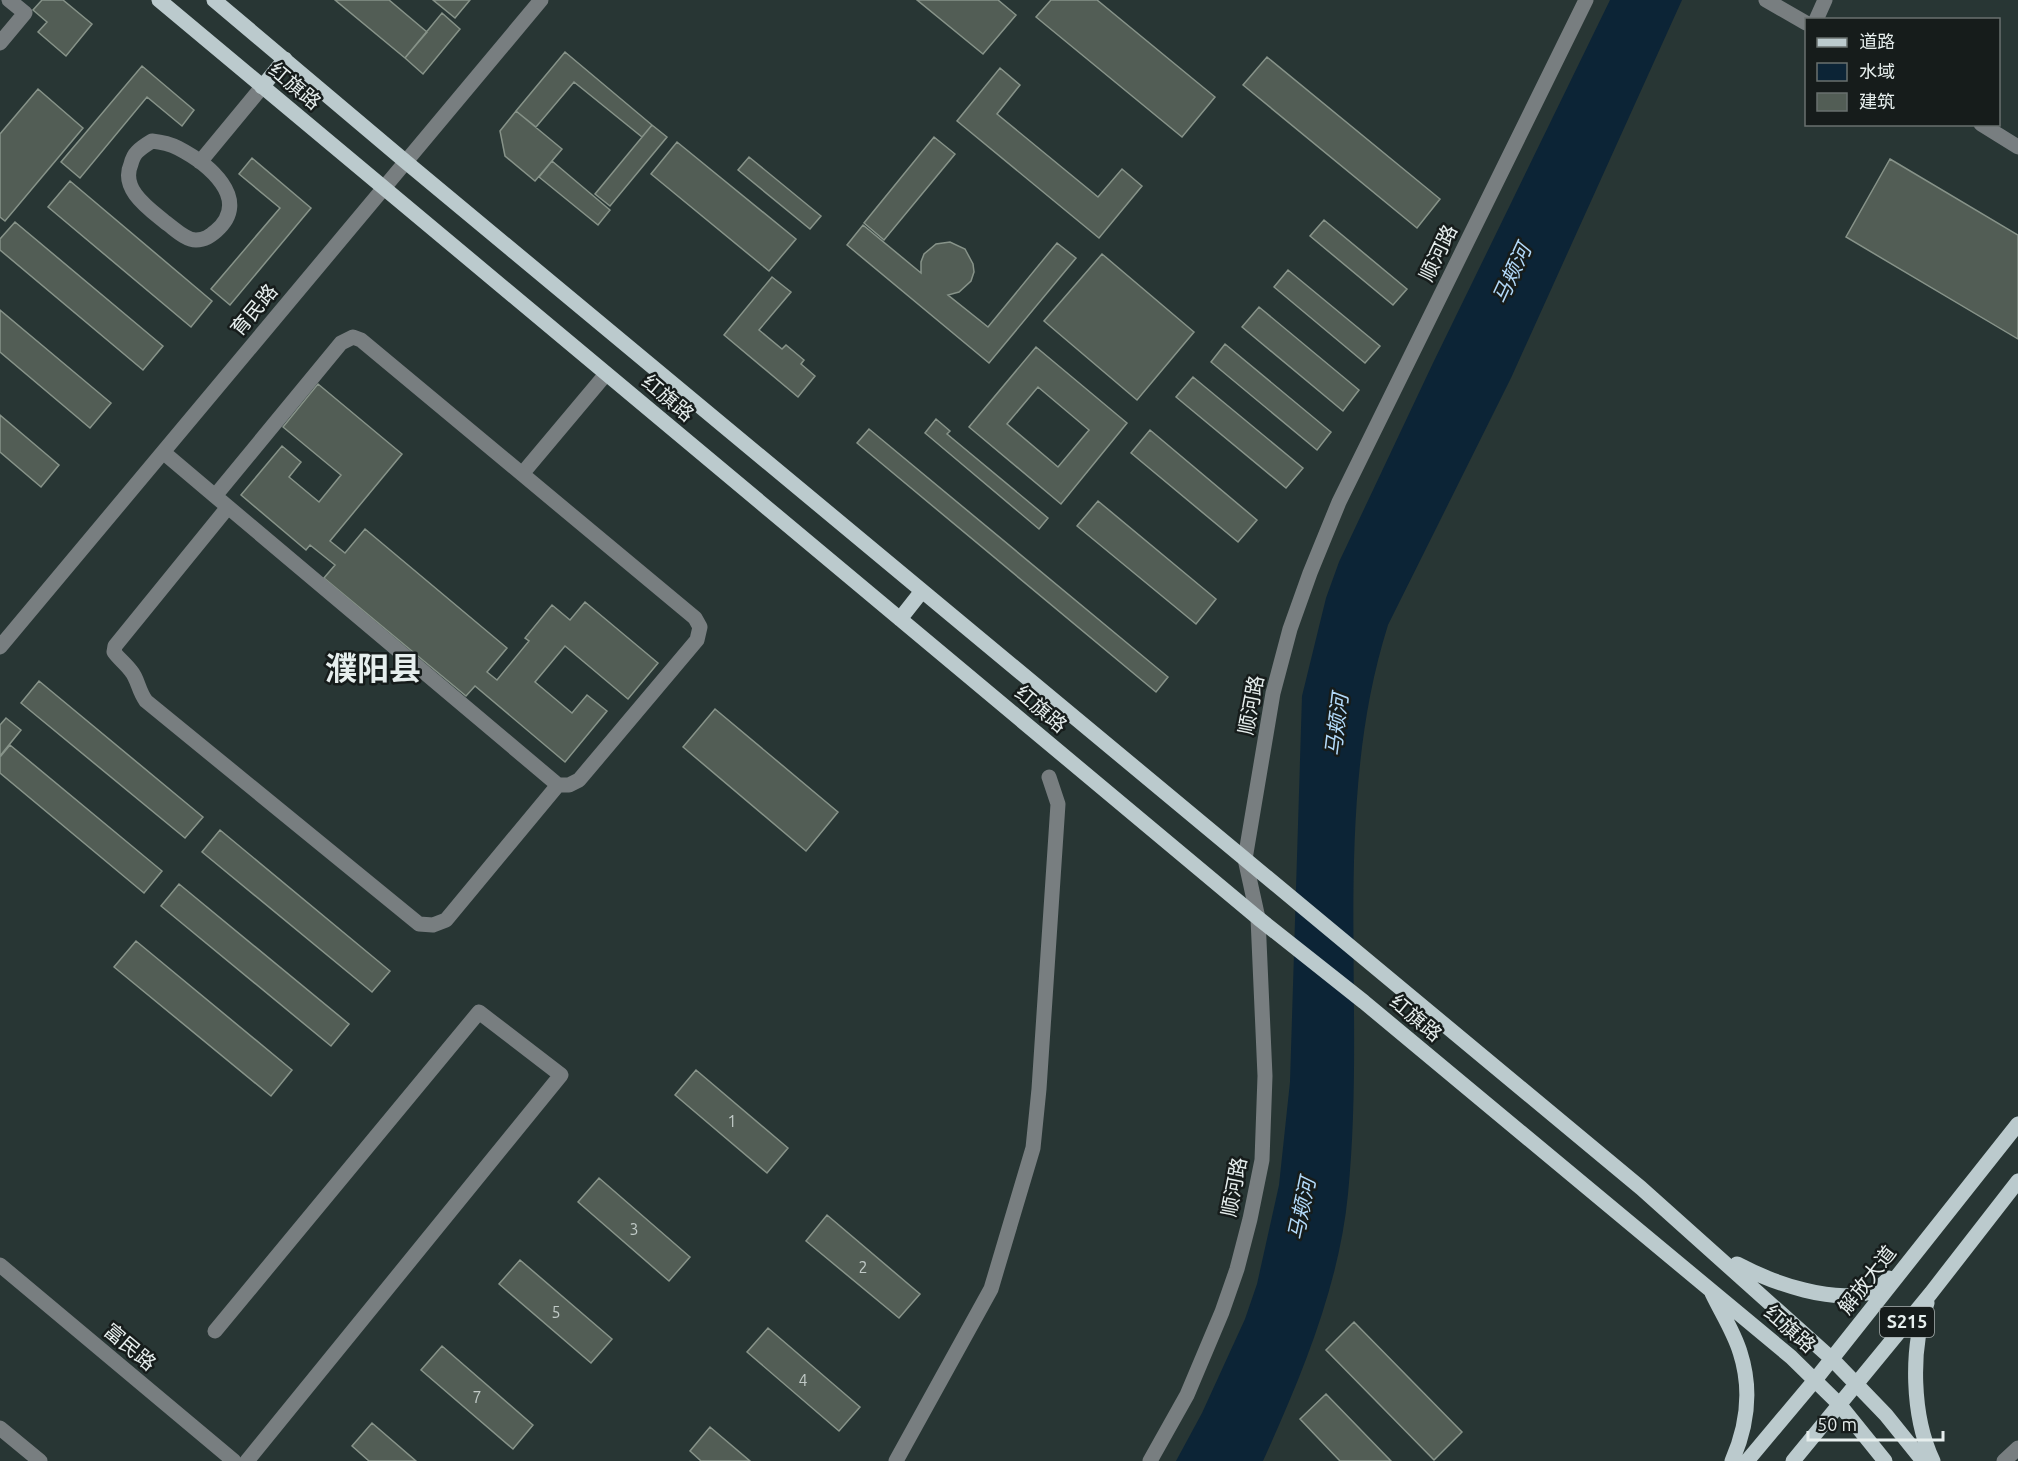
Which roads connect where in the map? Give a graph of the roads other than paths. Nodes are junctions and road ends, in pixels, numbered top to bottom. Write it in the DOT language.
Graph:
graph roads {
  1 [pos="9,0"];
  2 [pos="159,0"];
  3 [pos="214,0"];
  4 [pos="541,0"];
  5 [pos="1586,0"];
  6 [pos="1766,0"];
  7 [pos="1825,0"];
  8 [pos="1817,18"];
  9 [pos="1805,22"];
  10 [pos="0,43"];
  11 [pos="285,59"];
  12 [pos="262,87"];
  13 [pos="1984,126"];
  14 [pos="2018,147"];
  15 [pos="200,162"];
  16 [pos="406,162"];
  17 [pos="384,188"];
  18 [pos="606,374"];
  19 [pos="163,452"];
  20 [pos="522,474"];
  21 [pos="214,496"];
  22 [pos="228,507"];
  23 [pos="922,591"];
  24 [pos="900,619"];
  25 [pos="0,647"];
  26 [pos="1049,777"];
  27 [pos="558,785"];
  28 [pos="1245,859"];
  29 [pos="1258,918"];
  30 [pos="2018,1124"];
  31 [pos="2018,1181"];
  32 [pos="1716,1253"];
  33 [pos="0,1265"];
  34 [pos="1904,1267"];
  35 [pos="1710,1288"];
  36 [pos="1931,1293"];
  37 [pos="214,1331"];
  38 [pos="1832,1359"];
  39 [pos="1815,1380"];
  40 [pos="1857,1383"];
  41 [pos="1839,1404"];
  42 [pos="0,1428"];
  43 [pos="2018,1448"];
  44 [pos="40,1461"];
  45 [pos="234,1461"];
  46 [pos="247,1461"];
  47 [pos="896,1461"];
  48 [pos="1150,1461"];
  49 [pos="1732,1461"];
  50 [pos="1747,1461"];
  51 [pos="1793,1461"];
  52 [pos="1885,1461"];
  53 [pos="1923,1461"];
  54 [pos="1933,1461"];
  55 [pos="2004,1461"];
  1 -- 10 [label="street"];
  2 -- 12 [label="main road, 红旗路"];
  3 -- 11 [label="main road, 红旗路"];
  4 -- 16 [label="street, 育民路"];
  5 -- 28 [label="street, 顺河路"];
  6 -- 9 [label="street"];
  7 -- 8 [label="street"];
  11 -- 12 [label="main road"];
  11 -- 16 [label="main road, 红旗路"];
  12 -- 15 [label="street"];
  12 -- 17 [label="main road, 红旗路"];
  13 -- 14 [label="street"];
  15 -- 15 [label="street"];
  16 -- 17 [label="street, 育民路"];
  16 -- 23 [label="main road, 红旗路"];
  17 -- 18 [label="main road, 红旗路"];
  17 -- 19 [label="street, 育民路"];
  18 -- 20 [label="street"];
  18 -- 24 [label="main road, 红旗路"];
  19 -- 21 [label="street"];
  19 -- 25 [label="street, 育民路"];
  20 -- 21 [label="street"];
  20 -- 27 [label="street"];
  21 -- 22 [label="street"];
  22 -- 27 [label="street"];
  22 -- 27 [label="street"];
  23 -- 24 [label="main road"];
  23 -- 28 [label="main road, 红旗路"];
  24 -- 29 [label="main road, 红旗路"];
  26 -- 47 [label="street"];
  28 -- 29 [label="street, 顺河路"];
  28 -- 32 [label="main road, 红旗路"];
  29 -- 35 [label="main road, 红旗路"];
  29 -- 48 [label="street, 顺河路"];
  30 -- 34 [label="main road, 解放大道 / S215"];
  31 -- 36 [label="main road, S215"];
  32 -- 34 [label="main road"];
  32 -- 38 [label="main road, 红旗路"];
  33 -- 45 [label="street, 富民路"];
  34 -- 38 [label="main road, 解放大道 / S215"];
  35 -- 39 [label="main road, 红旗路"];
  35 -- 49 [label="main road"];
  36 -- 40 [label="main road, S215"];
  36 -- 54 [label="main road"];
  37 -- 46 [label="street"];
  38 -- 39 [label="main road, 解放大道 / S215"];
  38 -- 40 [label="main road, 红旗路"];
  39 -- 41 [label="main road, 红旗路"];
  39 -- 50 [label="main road, 解放大道 / S215"];
  40 -- 41 [label="main road, S215"];
  40 -- 53 [label="main road, 红旗路"];
  41 -- 51 [label="main road, S215"];
  41 -- 52 [label="main road, 红旗路"];
  42 -- 44 [label="street"];
  43 -- 55 [label="street"];
}
